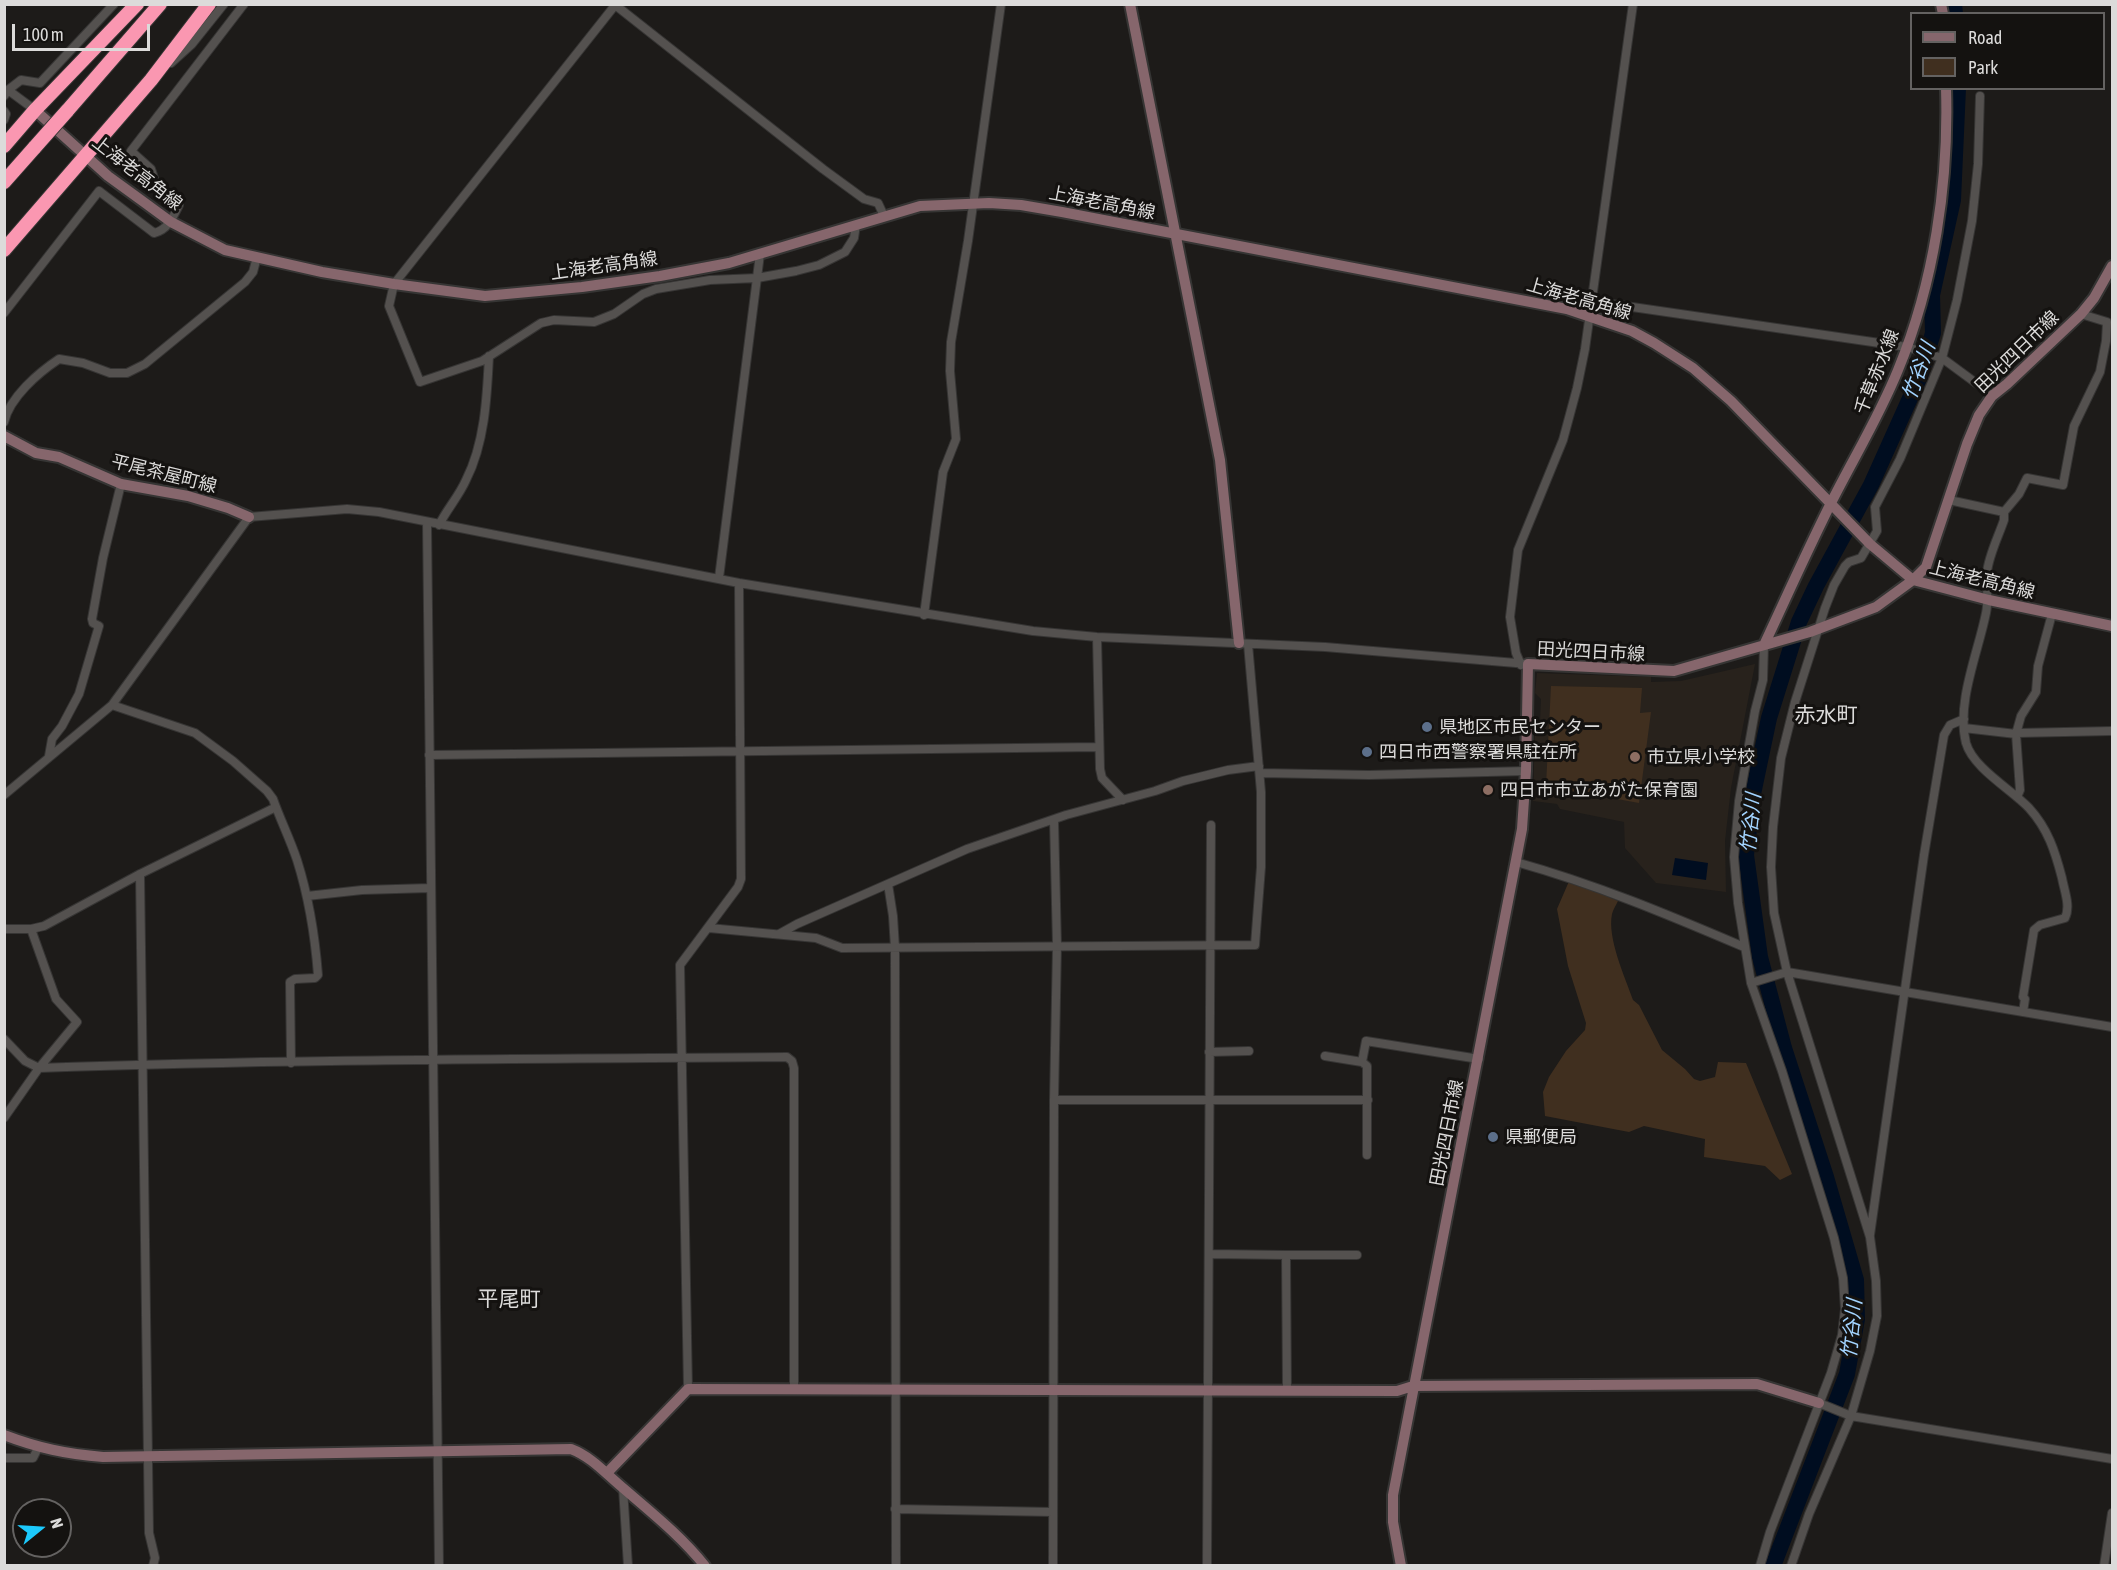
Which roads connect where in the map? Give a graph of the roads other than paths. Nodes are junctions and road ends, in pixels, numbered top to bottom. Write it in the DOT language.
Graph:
graph roads {
  1 [pos="114,4"];
  2 [pos="136,4"];
  3 [pos="160,4"];
  4 [pos="209,4"];
  5 [pos="224,4"];
  6 [pos="244,4"];
  7 [pos="1001,4"];
  8 [pos="1130,4"];
  9 [pos="1633,4"];
  10 [pos="615,5"];
  11 [pos="151,80"];
  12 [pos="1946,90"];
  13 [pos="6,93"];
  14 [pos="1980,96"];
  15 [pos="35,110"];
  16 [pos="4,111"];
  17 [pos="4,120"];
  18 [pos="4,146"];
  19 [pos="87,156"];
  20 [pos="4,182"];
  21 [pos="973,202"];
  22 [pos="884,216"];
  23 [pos="171,222"];
  24 [pos="856,225"];
  25 [pos="1176,234"];
  26 [pos="4,250"];
  27 [pos="760,254"];
  28 [pos="257,257"];
  29 [pos="2112,266"];
  30 [pos="757,278"];
  31 [pos="394,284"];
  32 [pos="1591,301"];
  33 [pos="4,313"];
  34 [pos="2081,314"];
  35 [pos="1589,315"];
  36 [pos="1910,348"];
  37 [pos="489,356"];
  38 [pos="1942,358"];
  39 [pos="1992,396"];
  40 [pos="4,422"];
  41 [pos="4,436"];
  42 [pos="121,484"];
  43 [pos="1949,500"];
  44 [pos="1834,508"];
  45 [pos="2004,512"];
  46 [pos="249,517"];
  47 [pos="427,523"];
  48 [pos="440,525"];
  49 [pos="1869,543"];
  50 [pos="719,578"];
  51 [pos="1913,580"];
  52 [pos="739,583"];
  53 [pos="1989,600"];
  54 [pos="2052,614"];
  55 [pos="924,615"];
  56 [pos="2112,626"];
  57 [pos="1814,630"];
  58 [pos="1097,637"];
  59 [pos="1243,643"];
  60 [pos="1768,644"];
  61 [pos="1524,664"];
  62 [pos="111,705"];
  63 [pos="1964,719"];
  64 [pos="1964,728"];
  65 [pos="2112,731"];
  66 [pos="2016,734"];
  67 [pos="1099,747"];
  68 [pos="741,751"];
  69 [pos="429,755"];
  70 [pos="50,756"];
  71 [pos="1259,769"];
  72 [pos="1526,771"];
  73 [pos="4,795"];
  74 [pos="2018,797"];
  75 [pos="1123,800"];
  76 [pos="276,807"];
  77 [pos="1054,820"];
  78 [pos="1211,825"];
  79 [pos="1516,862"];
  80 [pos="140,874"];
  81 [pos="888,884"];
  82 [pos="430,888"];
  83 [pos="307,896"];
  84 [pos="4,928"];
  85 [pos="709,928"];
  86 [pos="32,929"];
  87 [pos="778,935"];
  88 [pos="1057,946"];
  89 [pos="1209,947"];
  90 [pos="1744,947"];
  91 [pos="895,948"];
  92 [pos="1787,972"];
  93 [pos="1753,983"];
  94 [pos="1904,993"];
  95 [pos="2023,1012"];
  96 [pos="2112,1027"];
  97 [pos="4,1039"];
  98 [pos="1209,1052"];
  99 [pos="1249,1052"];
  100 [pos="1325,1056"];
  101 [pos="680,1058"];
  102 [pos="1479,1059"];
  103 [pos="432,1061"];
  104 [pos="1362,1062"];
  105 [pos="291,1063"];
  106 [pos="144,1065"];
  107 [pos="39,1068"];
  108 [pos="1054,1100"];
  109 [pos="1368,1100"];
  110 [pos="1208,1101"];
  111 [pos="4,1118"];
  112 [pos="1367,1155"];
  113 [pos="1870,1237"];
  114 [pos="1209,1254"];
  115 [pos="1287,1255"];
  116 [pos="1357,1255"];
  117 [pos="1413,1386"];
  118 [pos="688,1389"];
  119 [pos="794,1389"];
  120 [pos="895,1390"];
  121 [pos="1053,1391"];
  122 [pos="1207,1391"];
  123 [pos="1287,1391"];
  124 [pos="1821,1404"];
  125 [pos="1848,1415"];
  126 [pos="4,1435"];
  127 [pos="38,1448"];
  128 [pos="437,1450"];
  129 [pos="148,1456"];
  130 [pos="4,1458"];
  131 [pos="2112,1459"];
  132 [pos="607,1473"];
  133 [pos="623,1488"];
  134 [pos="895,1509"];
  135 [pos="1053,1512"];
  136 [pos="2112,1513"];
  137 [pos="153,1566"];
  138 [pos="439,1566"];
  139 [pos="628,1566"];
  140 [pos="705,1566"];
  141 [pos="896,1566"];
  142 [pos="1053,1566"];
  143 [pos="1207,1566"];
  144 [pos="1401,1566"];
  145 [pos="1760,1566"];
  146 [pos="1791,1566"];
  147 [pos="2104,1566"];
  1 -- 13 [label="street"];
  2 -- 15 [label="highway"];
  3 -- 20 [label="highway, bridge"];
  4 -- 11 [label="highway"];
  5 -- 11 [label="street"];
  6 -- 23 [label="street"];
  7 -- 21 [label="street"];
  8 -- 25 [label="main road"];
  9 -- 32 [label="street"];
  10 -- 22 [label="street"];
  10 -- 31 [label="street"];
  11 -- 19 [label="highway"];
  12 -- 36 [label="main road, 千草赤水線"];
  13 -- 15 [label="street"];
  14 -- 38 [label="street"];
  15 -- 18 [label="highway"];
  15 -- 19 [label="main road, 上海老高角線"];
  16 -- 17 [label="street"];
  19 -- 23 [label="main road, 上海老高角線"];
  19 -- 26 [label="highway"];
  21 -- 22 [label="main road, 上海老高角線"];
  21 -- 25 [label="main road, 上海老高角線"];
  21 -- 55 [label="street"];
  22 -- 24 [label="main road, 上海老高角線"];
  23 -- 28 [label="main road, 上海老高角線"];
  23 -- 33 [label="street"];
  24 -- 27 [label="main road, 上海老高角線"];
  24 -- 30 [label="street"];
  25 -- 35 [label="main road, 上海老高角線"];
  25 -- 59 [label="main road"];
  27 -- 30 [label="street"];
  27 -- 31 [label="main road, 上海老高角線"];
  28 -- 31 [label="main road, 上海老高角線"];
  28 -- 40 [label="street"];
  29 -- 34 [label="main road, 田光四日市線"];
  30 -- 37 [label="street"];
  30 -- 50 [label="street"];
  31 -- 37 [label="street"];
  32 -- 35 [label="street"];
  32 -- 36 [label="street"];
  34 -- 39 [label="main road, 田光四日市線"];
  34 -- 45 [label="street"];
  35 -- 44 [label="main road, 上海老高角線"];
  35 -- 61 [label="street"];
  36 -- 38 [label="street"];
  36 -- 44 [label="main road, 千草赤水線"];
  37 -- 48 [label="street"];
  38 -- 39 [label="street"];
  38 -- 49 [label="street"];
  39 -- 43 [label="main road, 田光四日市線"];
  41 -- 42 [label="main road, 平尾茶屋町線"];
  42 -- 46 [label="main road, 平尾茶屋町線"];
  42 -- 70 [label="street"];
  43 -- 45 [label="street"];
  43 -- 51 [label="main road, 田光四日市線"];
  44 -- 49 [label="main road, 上海老高角線"];
  44 -- 60 [label="main road, 千草赤水線"];
  45 -- 53 [label="street"];
  46 -- 47 [label="street"];
  46 -- 62 [label="street"];
  47 -- 48 [label="street"];
  47 -- 69 [label="street"];
  48 -- 50 [label="street"];
  49 -- 51 [label="main road, 上海老高角線"];
  49 -- 57 [label="street"];
  50 -- 52 [label="street"];
  51 -- 53 [label="main road, 上海老高角線"];
  51 -- 57 [label="main road, 田光四日市線"];
  52 -- 55 [label="street"];
  52 -- 68 [label="street"];
  53 -- 54 [label="main road, 上海老高角線"];
  53 -- 63 [label="street"];
  54 -- 56 [label="main road, 上海老高角線"];
  54 -- 66 [label="street"];
  55 -- 58 [label="street"];
  57 -- 60 [label="main road, 田光四日市線"];
  57 -- 92 [label="street"];
  58 -- 59 [label="street"];
  58 -- 67 [label="street"];
  59 -- 61 [label="street"];
  59 -- 71 [label="street"];
  60 -- 61 [label="main road, 田光四日市線"];
  60 -- 90 [label="street"];
  61 -- 72 [label="main road, 田光四日市線"];
  62 -- 70 [label="street"];
  62 -- 76 [label="street"];
  63 -- 64 [label="street"];
  63 -- 94 [label="street"];
  64 -- 66 [label="street"];
  64 -- 74 [label="street"];
  65 -- 66 [label="street"];
  66 -- 74 [label="street"];
  67 -- 68 [label="street"];
  67 -- 75 [label="street"];
  68 -- 69 [label="street"];
  68 -- 85 [label="street"];
  69 -- 82 [label="street"];
  70 -- 73 [label="street"];
  71 -- 72 [label="street"];
  71 -- 75 [label="street"];
  71 -- 89 [label="street"];
  72 -- 79 [label="main road, 田光四日市線"];
  74 -- 95 [label="street"];
  75 -- 77 [label="street"];
  76 -- 80 [label="street"];
  76 -- 83 [label="street"];
  77 -- 81 [label="street"];
  77 -- 88 [label="street"];
  78 -- 89 [label="street"];
  79 -- 90 [label="street"];
  79 -- 102 [label="main road, 田光四日市線"];
  80 -- 86 [label="street"];
  80 -- 106 [label="street"];
  81 -- 87 [label="street"];
  81 -- 91 [label="street"];
  82 -- 83 [label="street"];
  82 -- 103 [label="street"];
  83 -- 105 [label="street"];
  84 -- 86 [label="street"];
  85 -- 87 [label="street"];
  85 -- 101 [label="street"];
  86 -- 107 [label="street"];
  87 -- 91 [label="street"];
  88 -- 89 [label="street"];
  88 -- 91 [label="street"];
  88 -- 108 [label="street"];
  89 -- 98 [label="street"];
  90 -- 93 [label="street"];
  91 -- 120 [label="street"];
  92 -- 93 [label="street"];
  92 -- 94 [label="street"];
  92 -- 113 [label="street"];
  93 -- 124 [label="street"];
  94 -- 95 [label="street"];
  94 -- 113 [label="street"];
  95 -- 96 [label="street"];
  97 -- 107 [label="street"];
  98 -- 99 [label="street"];
  98 -- 110 [label="street"];
  100 -- 104 [label="street"];
  101 -- 103 [label="street"];
  101 -- 118 [label="street"];
  101 -- 119 [label="street"];
  102 -- 104 [label="street"];
  102 -- 117 [label="main road, 田光四日市線"];
  103 -- 105 [label="street"];
  103 -- 128 [label="street"];
  104 -- 109 [label="street"];
  105 -- 106 [label="street"];
  106 -- 107 [label="street"];
  106 -- 129 [label="street"];
  107 -- 111 [label="street"];
  108 -- 110 [label="street"];
  108 -- 121 [label="street"];
  109 -- 110 [label="street"];
  109 -- 112 [label="street"];
  110 -- 114 [label="street"];
  113 -- 125 [label="street"];
  114 -- 115 [label="street"];
  114 -- 122 [label="street"];
  115 -- 116 [label="street"];
  115 -- 123 [label="street"];
  117 -- 123 [label="main road"];
  117 -- 124 [label="main road"];
  117 -- 144 [label="main road, 田光四日市線"];
  118 -- 119 [label="main road"];
  118 -- 132 [label="main road"];
  119 -- 120 [label="main road"];
  120 -- 121 [label="main road"];
  120 -- 134 [label="street"];
  121 -- 122 [label="main road"];
  121 -- 135 [label="street"];
  122 -- 123 [label="main road"];
  122 -- 143 [label="street"];
  124 -- 125 [label="street"];
  124 -- 145 [label="street"];
  125 -- 131 [label="street"];
  125 -- 146 [label="street"];
  126 -- 127 [label="main road"];
  127 -- 129 [label="main road"];
  127 -- 130 [label="street"];
  128 -- 129 [label="main road"];
  128 -- 132 [label="main road"];
  128 -- 138 [label="street"];
  129 -- 137 [label="street"];
  132 -- 133 [label="main road"];
  133 -- 139 [label="street"];
  133 -- 140 [label="main road"];
  134 -- 135 [label="street"];
  134 -- 141 [label="street"];
  135 -- 142 [label="street"];
  136 -- 147 [label="street"];
}
